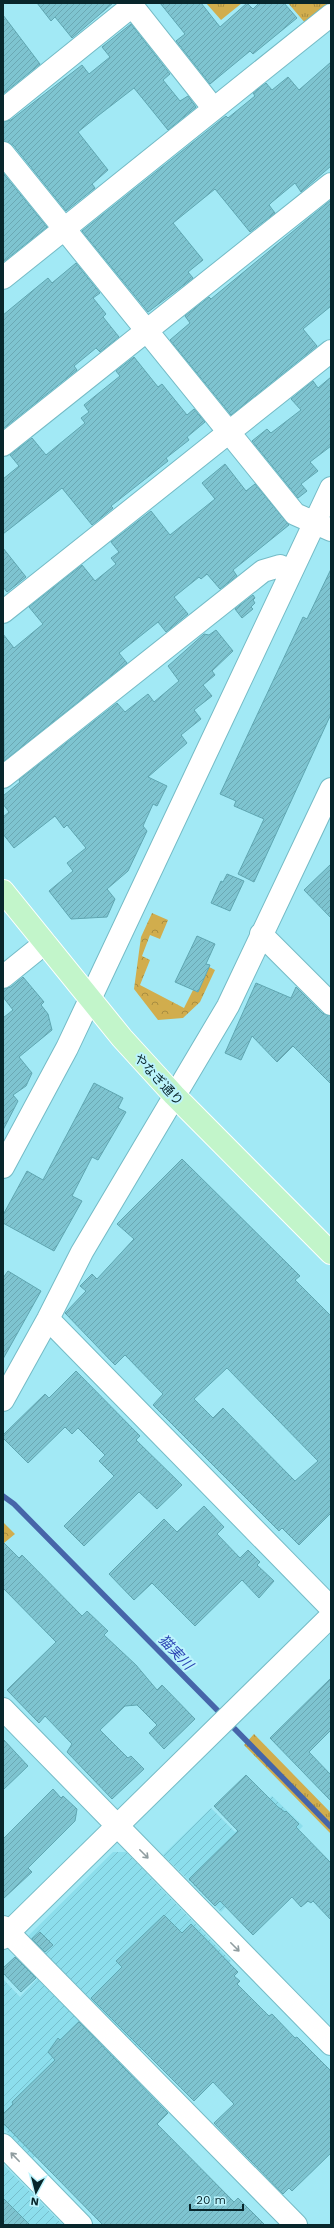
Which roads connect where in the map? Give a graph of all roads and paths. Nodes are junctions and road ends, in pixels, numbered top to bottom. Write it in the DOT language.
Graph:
graph roads {
  1 [pos="131,5"];
  2 [pos="331,15"];
  3 [pos="214,109"];
  4 [pos="3,110"];
  5 [pos="3,153"];
  6 [pos="331,184"];
  7 [pos="64,229"];
  8 [pos="3,278"];
  9 [pos="146,332"];
  10 [pos="331,351"];
  11 [pos="228,433"];
  12 [pos="3,445"];
  13 [pos="331,488"];
  14 [pos="322,527"];
  15 [pos="291,571"];
  16 [pos="3,612"];
  17 [pos="3,777"];
  18 [pos="331,789"];
  19 [pos="3,891"];
  20 [pos="261,934"];
  21 [pos="45,943"];
  22 [pos="3,977"];
  23 [pos="90,999"];
  24 [pos="331,1004"];
  25 [pos="174,1095"];
  26 [pos="3,1167"];
  27 [pos="331,1253"];
  28 [pos="48,1319"];
  29 [pos="3,1400"];
  30 [pos="331,1608"];
  31 [pos="331,1616"];
  32 [pos="3,1709"];
  33 [pos="117,1826"];
  34 [pos="5,1933"];
  35 [pos="331,2044"];
  36 [pos="3,2145"];
  37 [pos="81,2225"];
  38 [pos="296,2225"];
  1 -- 3 [label="street"];
  1 -- 4 [label="street"];
  2 -- 3 [label="street"];
  3 -- 7 [label="street"];
  5 -- 7 [label="street"];
  6 -- 9 [label="street"];
  7 -- 8 [label="street"];
  7 -- 9 [label="street"];
  9 -- 11 [label="street"];
  9 -- 12 [label="street"];
  10 -- 11 [label="street"];
  11 -- 14 [label="street"];
  11 -- 16 [label="street"];
  13 -- 14 [label="street"];
  14 -- 15 [label="street"];
  15 -- 17 [label="street"];
  15 -- 23 [label="street"];
  18 -- 20 [label="street"];
  19 -- 21 [label="main road, やなぎ通り"];
  20 -- 24 [label="street"];
  20 -- 25 [label="street"];
  21 -- 22 [label="street"];
  21 -- 23 [label="main road, やなぎ通り"];
  23 -- 25 [label="main road, やなぎ通り"];
  23 -- 26 [label="street"];
  25 -- 27 [label="main road, やなぎ通り"];
  25 -- 28 [label="street"];
  28 -- 29 [label="street"];
  28 -- 30 [label="street"];
  31 -- 33 [label="street"];
  32 -- 33 [label="street"];
  33 -- 34 [label="street"];
  33 -- 35 [label="street, one-way"];
  34 -- 38 [label="street"];
  37 -- 36 [label="street, one-way"];
}
